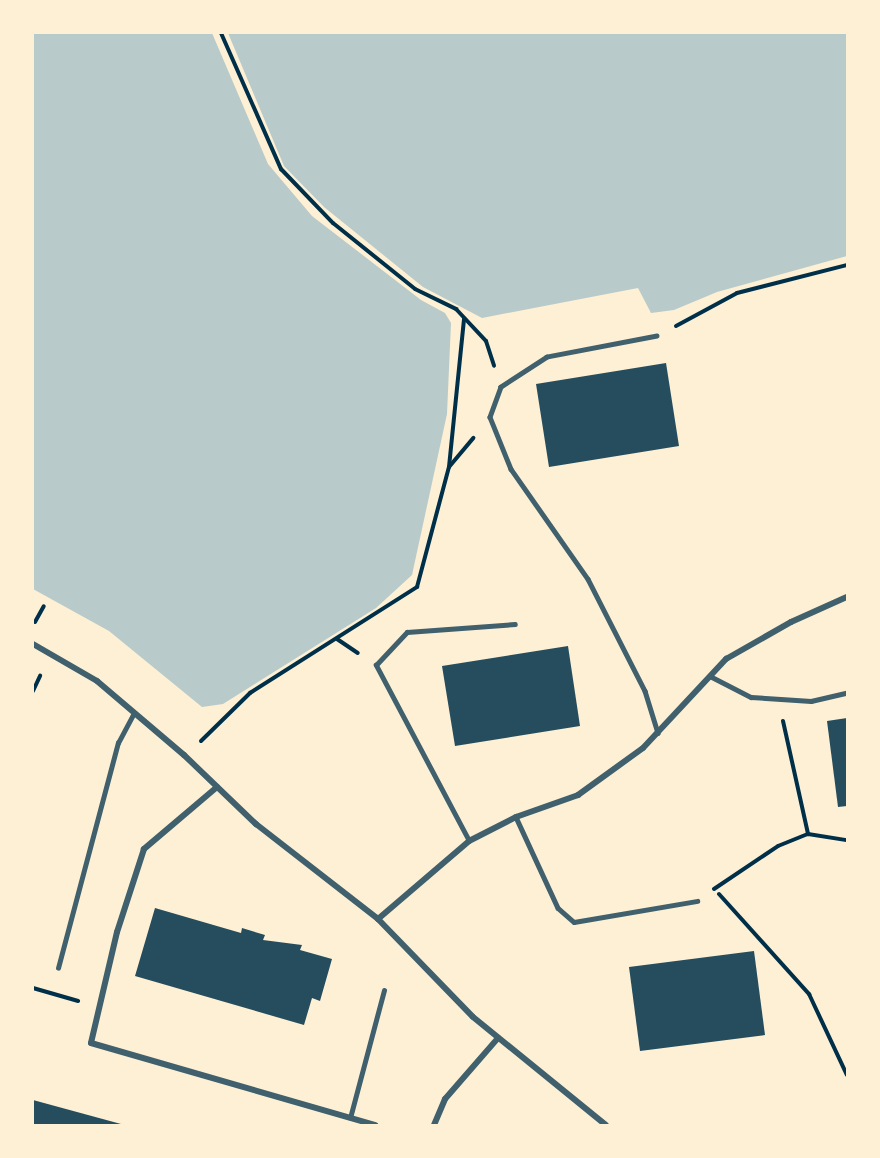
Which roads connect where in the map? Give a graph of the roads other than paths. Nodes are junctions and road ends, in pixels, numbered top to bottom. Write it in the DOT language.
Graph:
graph roads {
  1 [pos="657,336"];
  2 [pos="847,597"];
  3 [pos="515,624"];
  4 [pos="33,644"];
  5 [pos="710,676"];
  6 [pos="847,693"];
  7 [pos="134,713"];
  8 [pos="658,735"];
  9 [pos="218,788"];
  10 [pos="516,817"];
  11 [pos="469,841"];
  12 [pos="697,901"];
  13 [pos="378,919"];
  14 [pos="58,968"];
  15 [pos="384,990"];
  16 [pos="498,1038"];
  17 [pos="350,1118"];
  18 [pos="375,1125"];
  19 [pos="434,1125"];
  20 [pos="606,1125"];
  1 -- 8 [label="lane"];
  2 -- 5 [label="street"];
  3 -- 11 [label="lane"];
  4 -- 7 [label="street"];
  5 -- 6 [label="lane"];
  5 -- 8 [label="street"];
  7 -- 9 [label="street"];
  7 -- 14 [label="lane"];
  8 -- 10 [label="street"];
  9 -- 13 [label="street"];
  9 -- 17 [label="street"];
  10 -- 11 [label="street"];
  10 -- 12 [label="lane"];
  11 -- 13 [label="street"];
  13 -- 16 [label="street"];
  15 -- 17 [label="lane"];
  16 -- 19 [label="street"];
  16 -- 20 [label="street"];
  17 -- 18 [label="street"];
}
